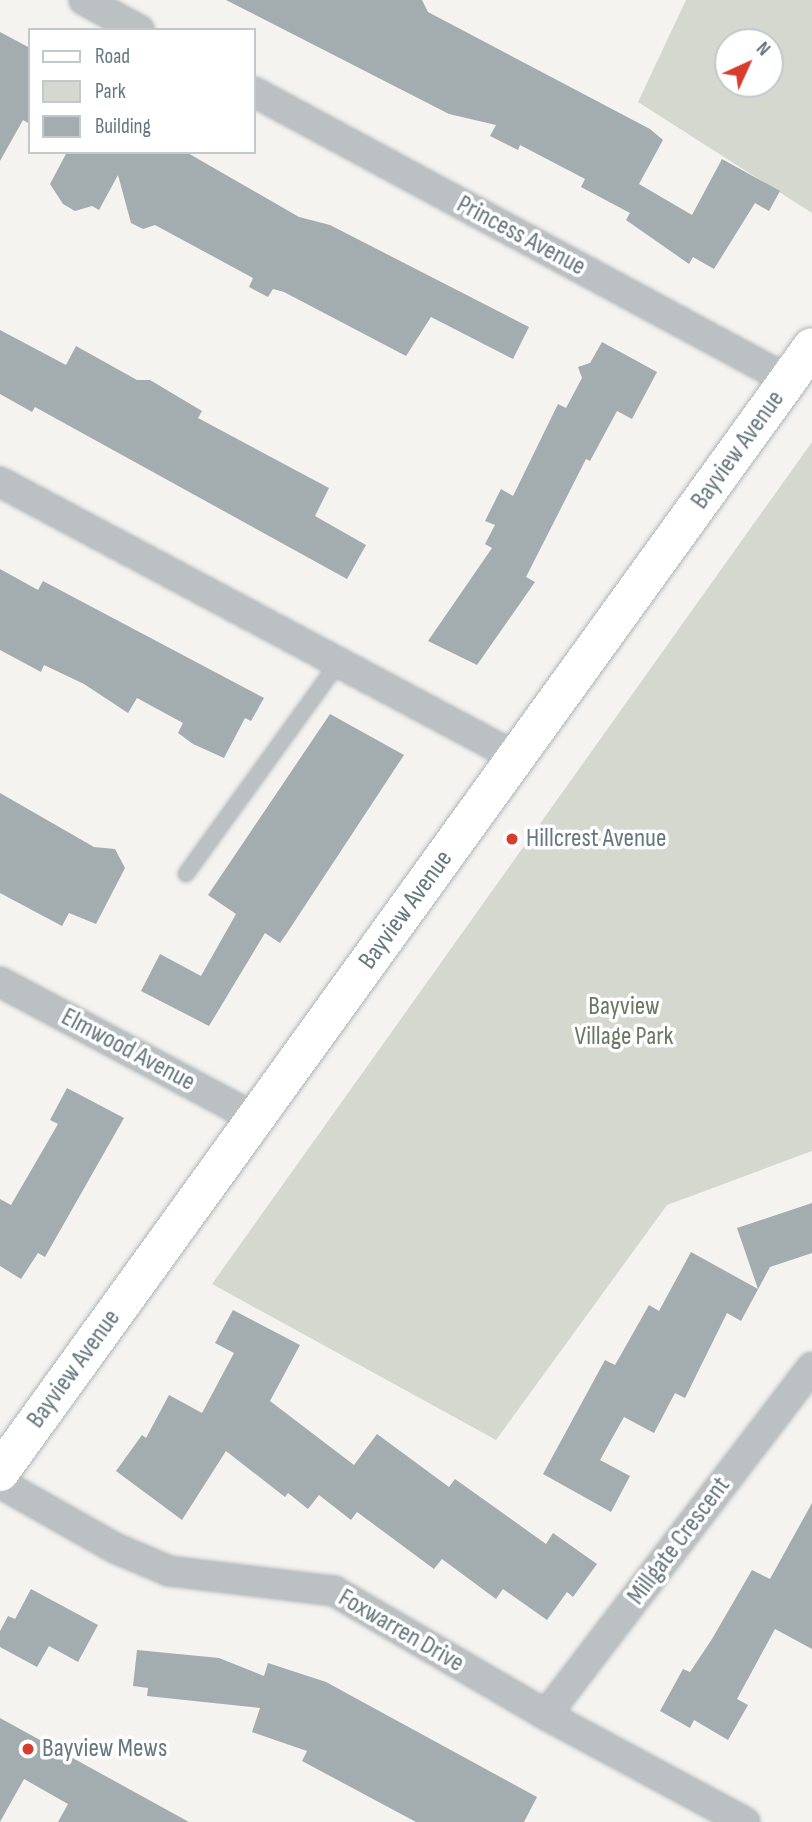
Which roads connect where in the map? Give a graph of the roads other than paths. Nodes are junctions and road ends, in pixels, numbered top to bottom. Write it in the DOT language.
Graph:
graph roads {
  1 [pos="84,0"];
  2 [pos="135,28"];
  3 [pos="256,93"];
  4 [pos="812,347"];
  5 [pos="788,380"];
  6 [pos="0,482"];
  7 [pos="339,662"];
  8 [pos="516,757"];
  9 [pos="187,874"];
  10 [pos="0,982"];
  11 [pos="255,1118"];
  12 [pos="812,1367"];
  13 [pos="0,1472"];
  14 [pos="0,1483"];
  15 [pos="546,1715"];
  16 [pos="745,1822"];
  1 -- 2 [label="street"];
  3 -- 5 [label="street, Princess Avenue"];
  4 -- 5 [label="main road, Bayview Avenue"];
  5 -- 8 [label="main road, Bayview Avenue"];
  6 -- 7 [label="street"];
  7 -- 8 [label="street"];
  7 -- 9 [label="lane"];
  8 -- 11 [label="main road, Bayview Avenue"];
  10 -- 11 [label="street, Elmwood Avenue"];
  11 -- 13 [label="main road, Bayview Avenue"];
  12 -- 15 [label="street, Millgate Crescent"];
  14 -- 15 [label="street, Foxwarren Drive"];
  15 -- 16 [label="street, Foxwarren Drive"];
}
